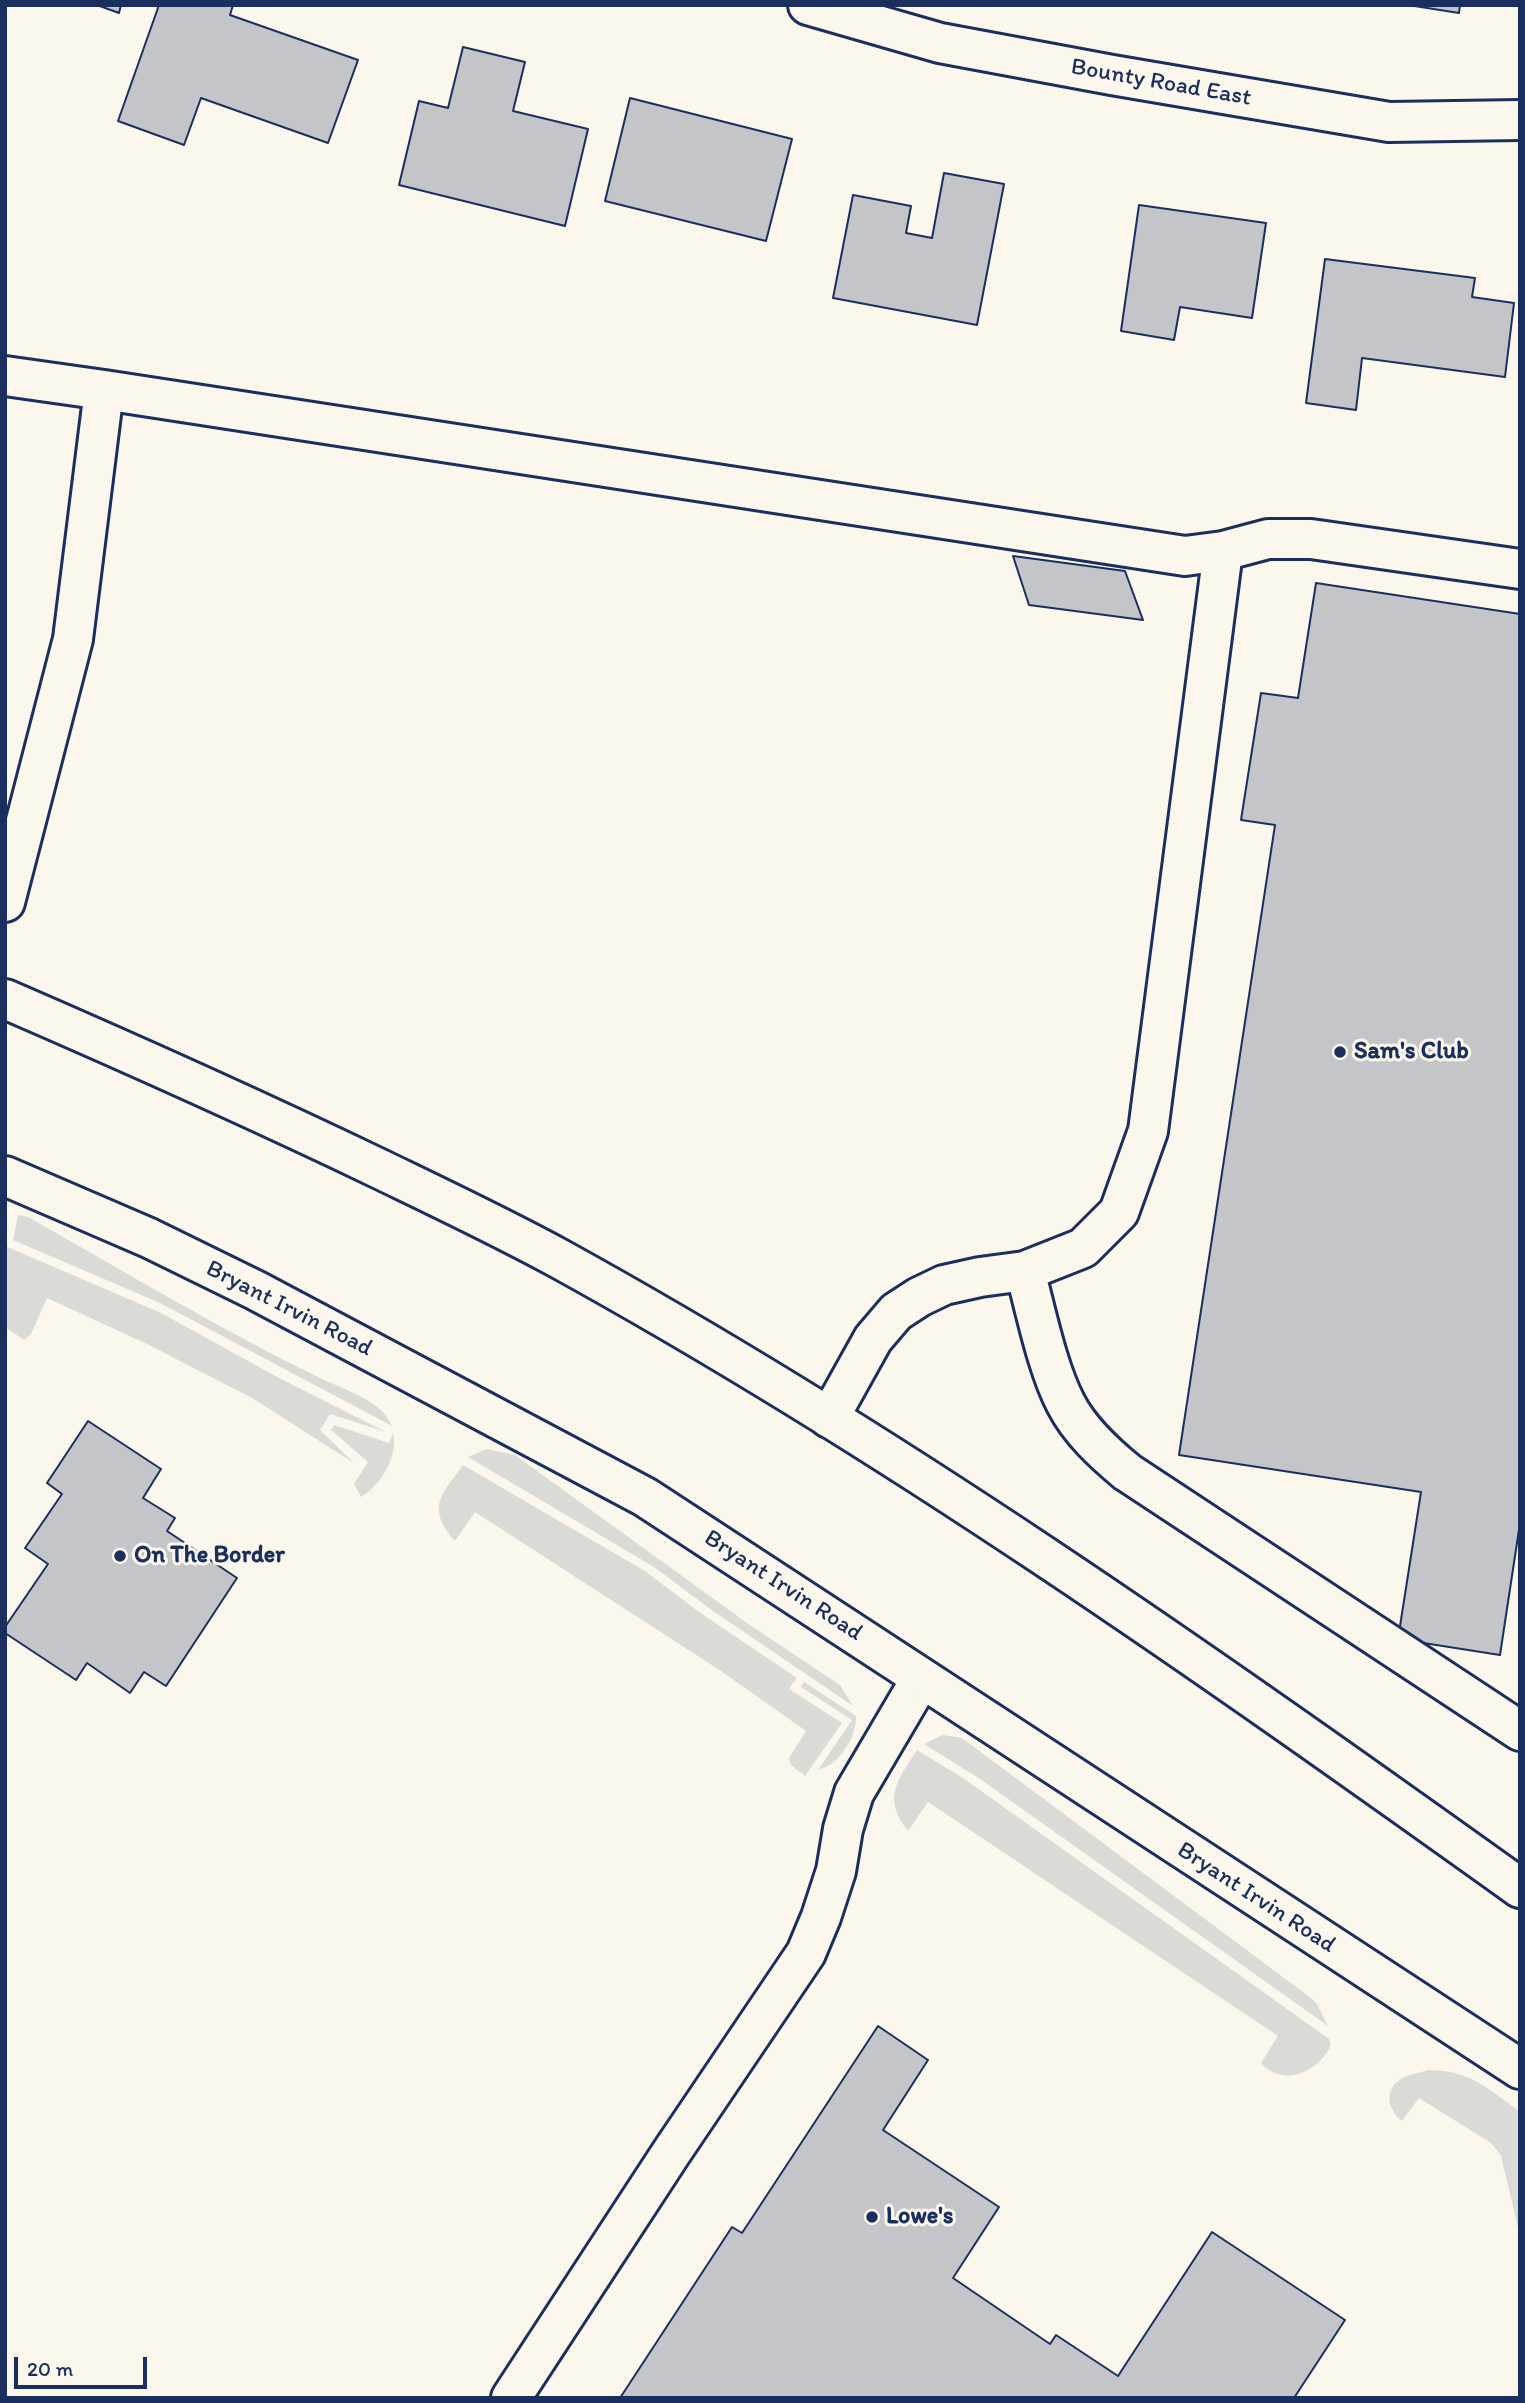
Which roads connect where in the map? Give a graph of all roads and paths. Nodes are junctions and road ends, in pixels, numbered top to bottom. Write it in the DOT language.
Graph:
graph roads {
  1 [pos="808,5"];
  2 [pos="1520,120"];
  3 [pos="5,376"];
  4 [pos="104,390"];
  5 [pos="1223,551"];
  6 [pos="1520,569"];
  7 [pos="5,902"];
  8 [pos="5,999"];
  9 [pos="5,1176"];
  10 [pos="1025,1271"];
  11 [pos="829,1418"];
  12 [pos="921,1679"];
  13 [pos="1520,1731"];
  14 [pos="1520,1888"];
  15 [pos="1520,2069"];
  16 [pos="511,2398"];
  1 -- 2 [label="main road, Bounty Road East"];
  3 -- 4 [label="main road"];
  4 -- 5 [label="main road"];
  4 -- 7 [label="main road"];
  5 -- 6 [label="main road"];
  5 -- 10 [label="main road"];
  8 -- 11 [label="main road"];
  9 -- 12 [label="main road, Bryant Irvin Road"];
  10 -- 11 [label="main road"];
  10 -- 13 [label="main road"];
  11 -- 14 [label="main road"];
  12 -- 15 [label="main road, Bryant Irvin Road"];
  12 -- 16 [label="main road"];
}
